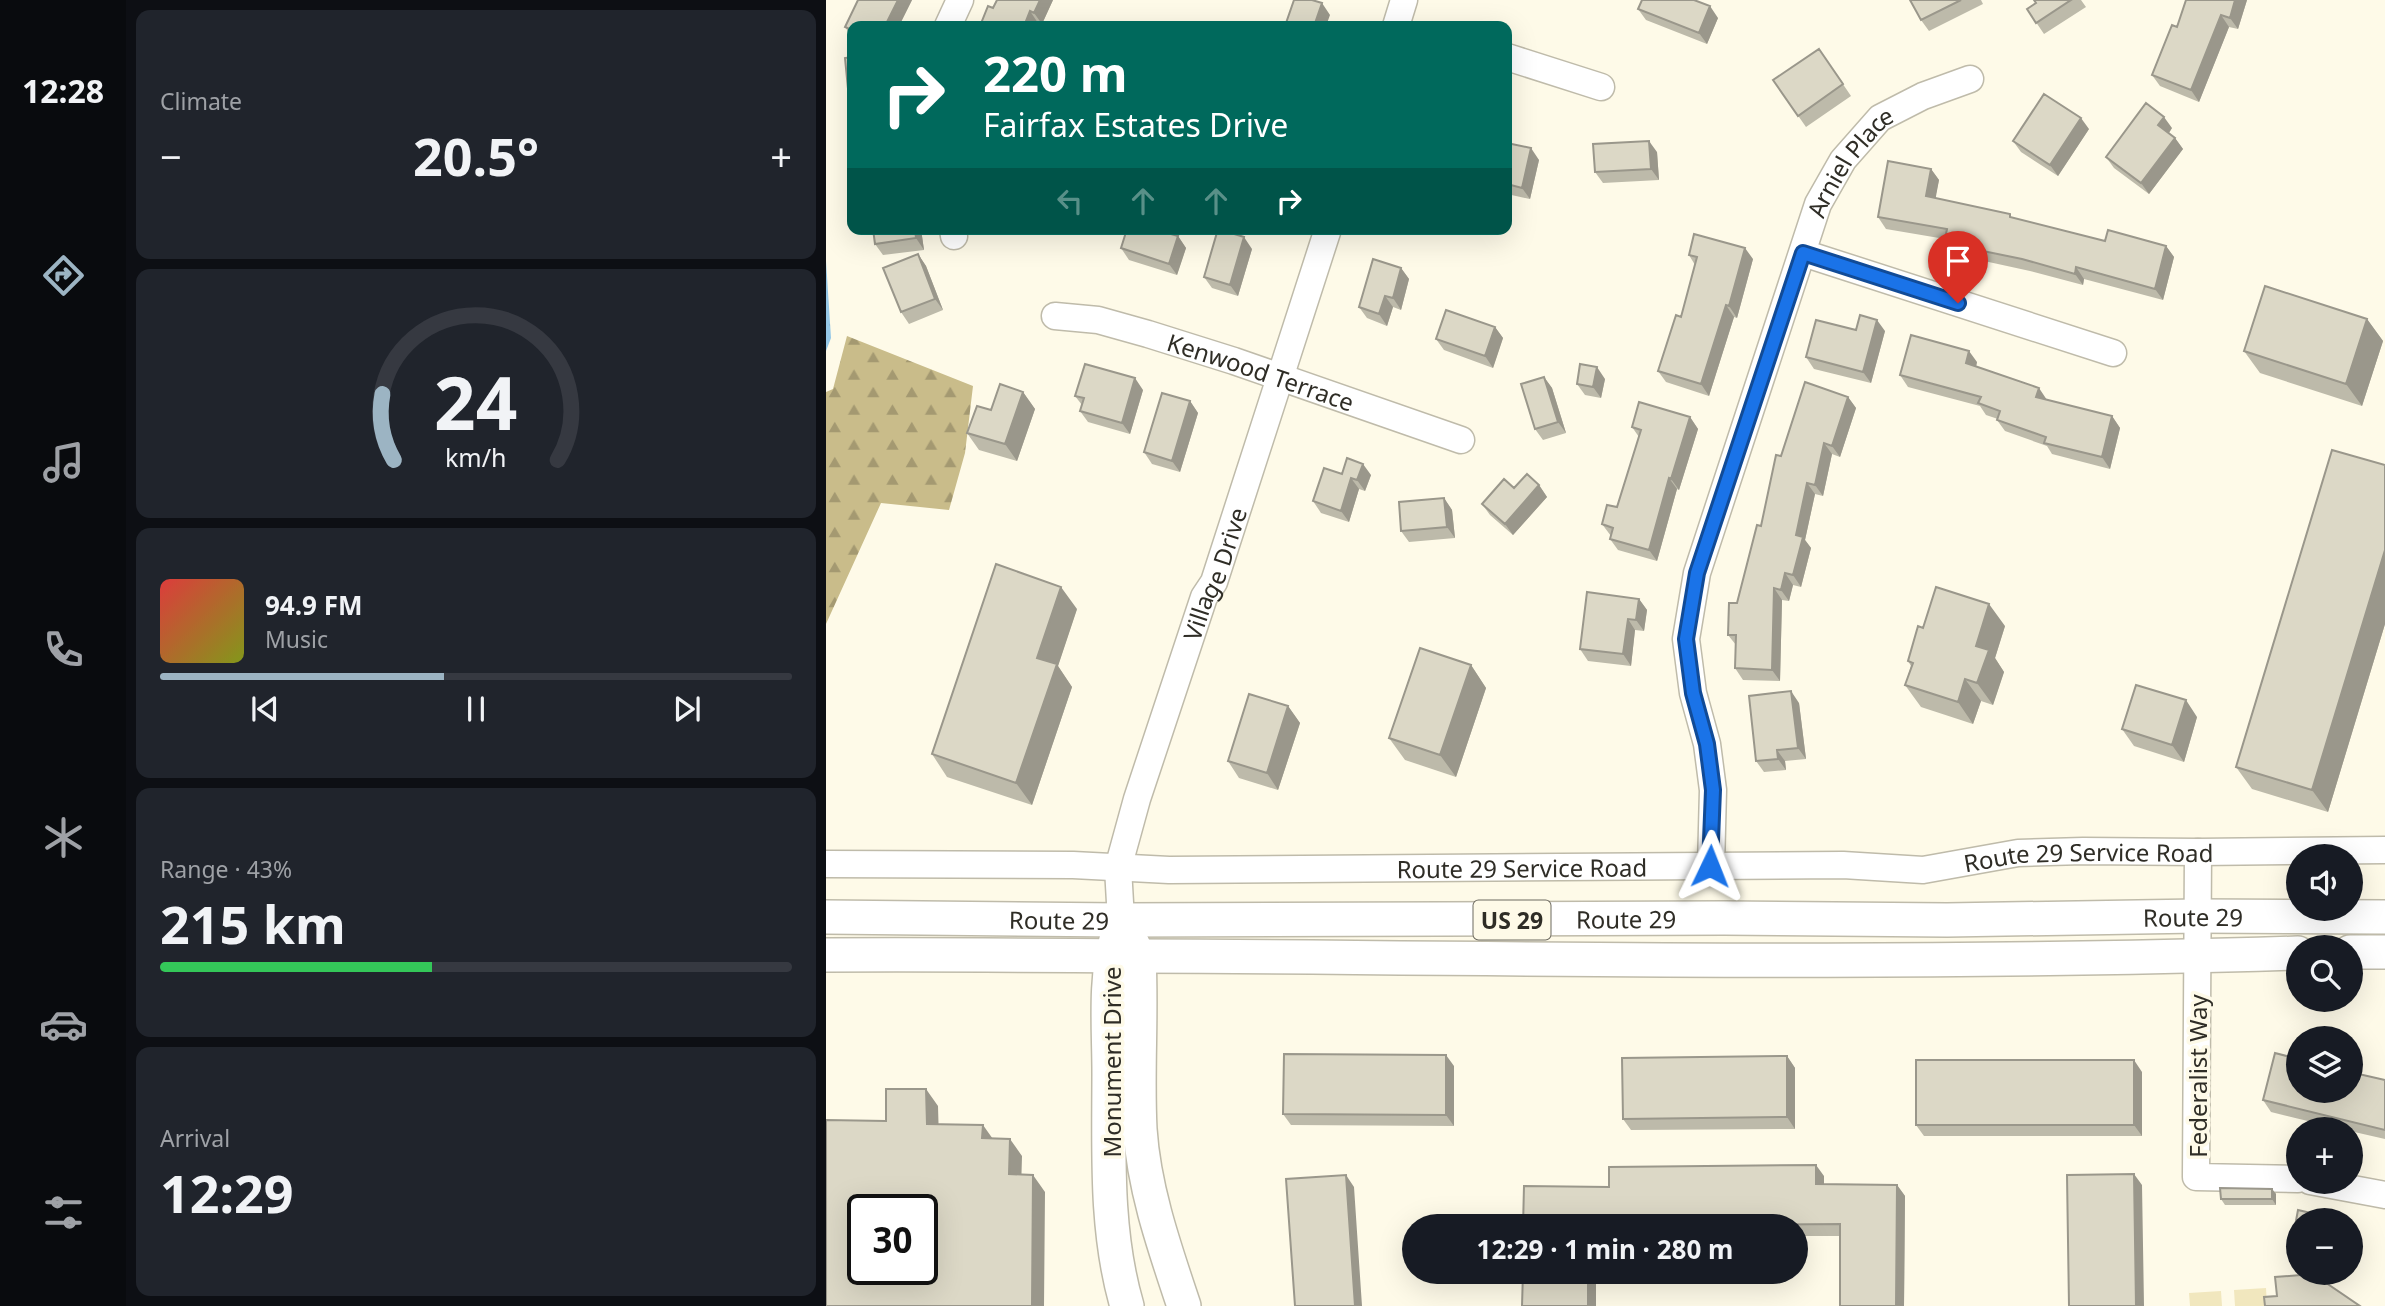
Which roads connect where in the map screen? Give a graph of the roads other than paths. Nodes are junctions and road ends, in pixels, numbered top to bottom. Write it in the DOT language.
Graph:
graph roads {
  1 [pos="960,0"];
  2 [pos="950,21"];
  3 [pos="1512,59"];
  4 [pos="1970,79"];
  5 [pos="1601,87"];
  6 [pos="1326,235"];
  7 [pos="1803,253"];
  8 [pos="1055,316"];
  9 [pos="2113,353"];
  10 [pos="1279,377"];
  11 [pos="1461,440"];
  12 [pos="2385,850"];
  13 [pos="2198,852"];
  14 [pos="826,864"];
  15 [pos="1710,866"];
  16 [pos="1118,868"];
  17 [pos="2198,916"];
  18 [pos="826,917"];
  19 [pos="2385,917"];
  20 [pos="1121,920"];
  21 [pos="2363,952"];
  22 [pos="2385,952"];
  23 [pos="2286,953"];
  24 [pos="826,955"];
  25 [pos="2197,956"];
  26 [pos="1125,957"];
  27 [pos="2286,1179"];
  28 [pos="2363,1191"];
  29 [pos="2385,1195"];
  30 [pos="1127,1306"];
  31 [pos="1184,1306"];
  1 -- 2 [label="street"];
  3 -- 5 [label="street"];
  4 -- 7 [label="street, Arniel Place"];
  6 -- 10 [label="street, Village Drive"];
  7 -- 9 [label="street"];
  7 -- 15 [label="street, Arniel Place"];
  8 -- 10 [label="street, Kenwood Terrace"];
  10 -- 11 [label="street, Kenwood Terrace"];
  10 -- 16 [label="street, Village Drive"];
  12 -- 13 [label="street, Route 29 Service Road"];
  13 -- 15 [label="street, Route 29 Service Road"];
  13 -- 17 [label="street, Federalist Way"];
  14 -- 16 [label="street, Route 29 Service Road"];
  15 -- 16 [label="street, Route 29 Service Road"];
  16 -- 20 [label="street, Village Drive"];
  17 -- 19 [label="main road, Route 29 / US 29"];
  17 -- 20 [label="main road, Route 29 / US 29"];
  17 -- 25 [label="street, Federalist Way"];
  18 -- 20 [label="main road, Route 29 / US 29"];
  20 -- 26 [label="main road, Monument Drive"];
  21 -- 22 [label="main road"];
  23 -- 25 [label="main road, Route 29 / US 29"];
  24 -- 26 [label="main road, Route 29 / US 29"];
  25 -- 26 [label="main road, Route 29 / US 29"];
  25 -- 27 [label="street, Federalist Way"];
  26 -- 30 [label="main road, Monument Drive"];
  26 -- 31 [label="main road, Monument Drive"];
  28 -- 29 [label="street"];
}
